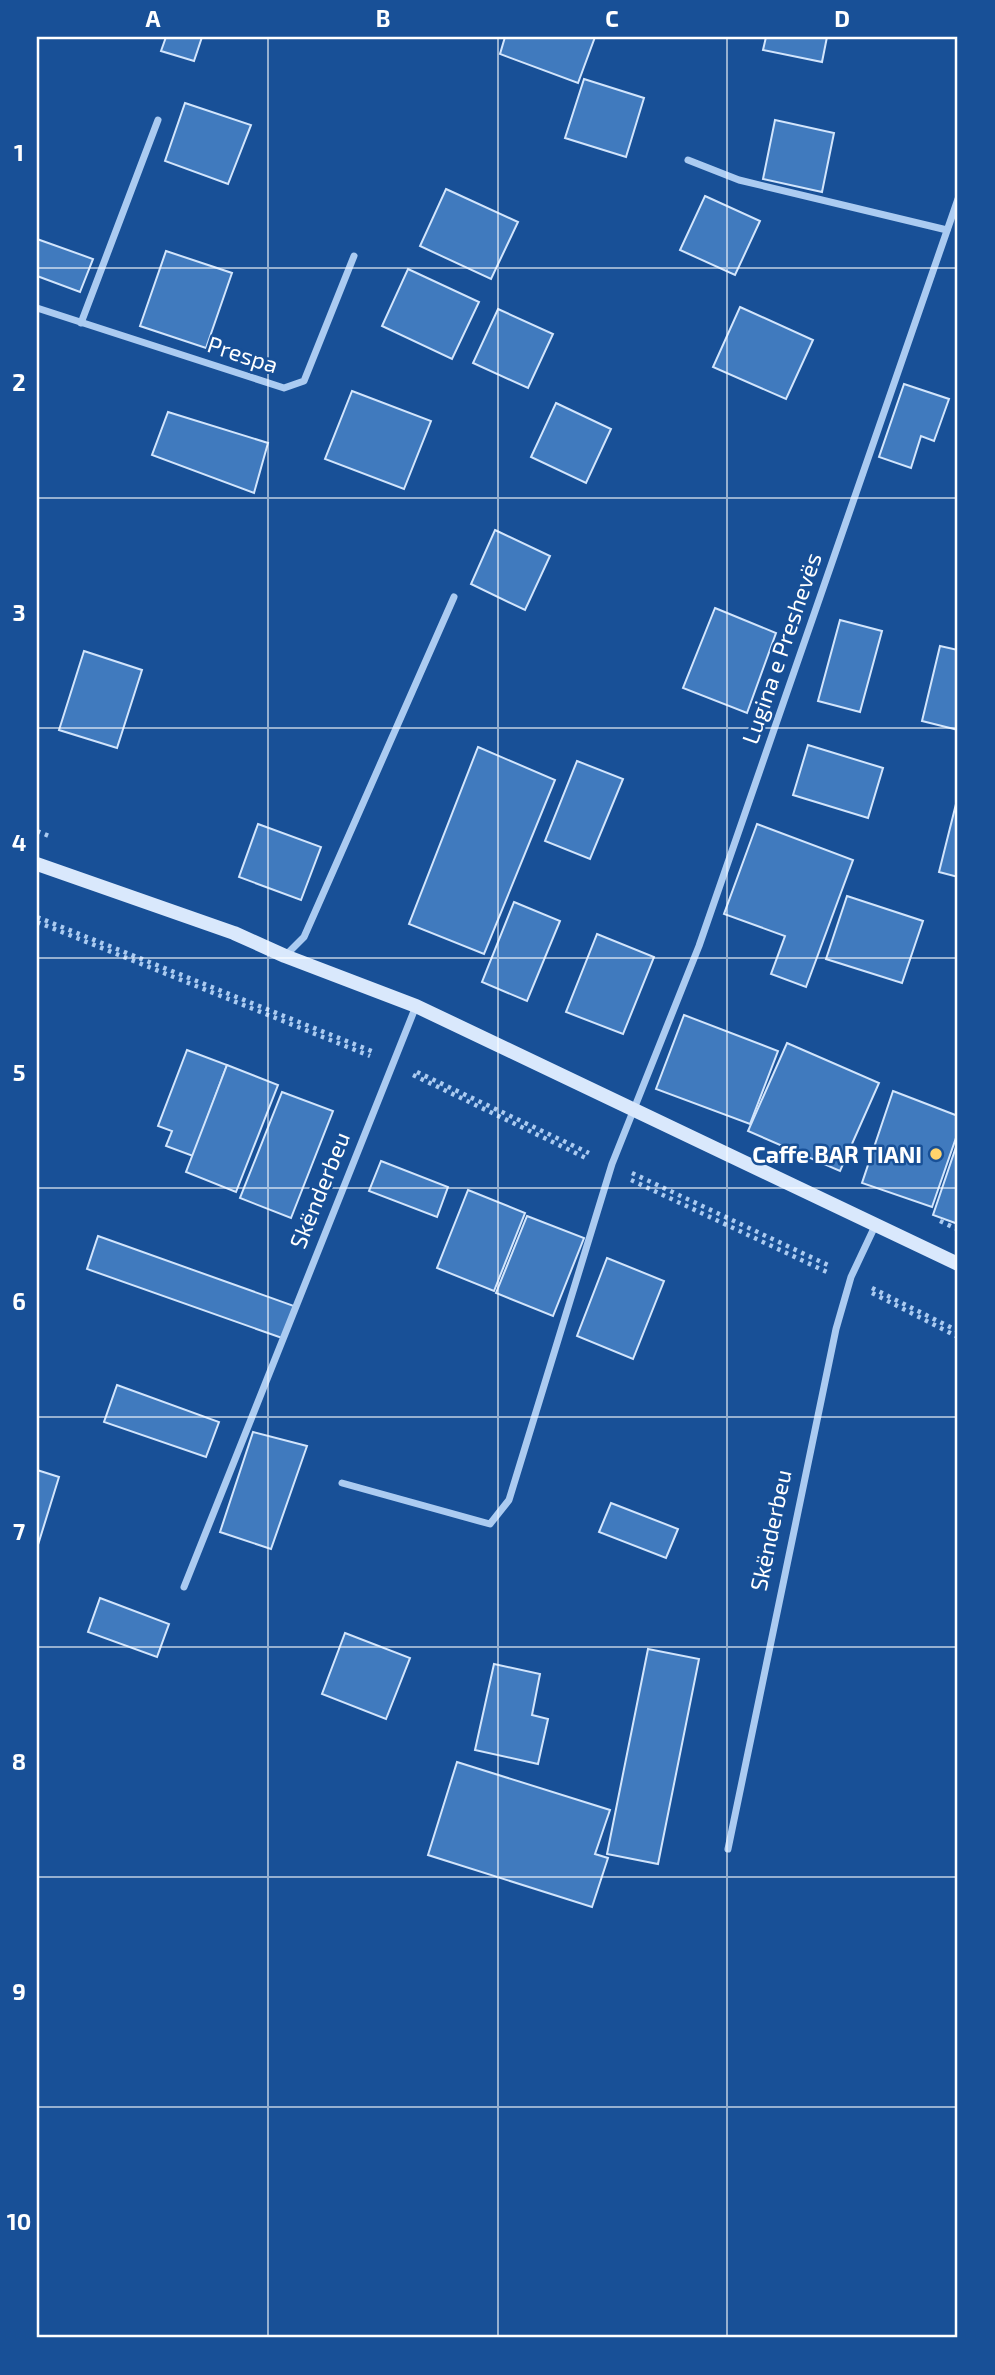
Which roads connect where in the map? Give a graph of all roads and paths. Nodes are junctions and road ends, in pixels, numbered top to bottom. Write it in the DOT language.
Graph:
graph roads {
  1 [pos="158,120"];
  2 [pos="688,160"];
  3 [pos="958,199"];
  4 [pos="947,230"];
  5 [pos="354,256"];
  6 [pos="37,308"];
  7 [pos="81,323"];
  8 [pos="454,597"];
  9 [pos="37,864"];
  10 [pos="37,920"];
  11 [pos="285,956"];
  12 [pos="416,1006"];
  13 [pos="394,1063"];
  14 [pos="634,1108"];
  15 [pos="612,1167"];
  16 [pos="875,1226"];
  17 [pos="958,1264"];
  18 [pos="850,1279"];
  19 [pos="958,1331"];
  20 [pos="958,1337"];
  21 [pos="342,1483"];
  22 [pos="184,1587"];
  23 [pos="729,1849"];
  1 -- 7 [label="street"];
  2 -- 4 [label="street"];
  3 -- 4 [label="street, Lugina e Preshevës"];
  4 -- 14 [label="street, Lugina e Preshevës"];
  5 -- 7 [label="street, Prespa"];
  6 -- 7 [label="street, Prespa"];
  8 -- 11 [label="street"];
  9 -- 11 [label="main road"];
  10 -- 13 [label="path"];
  11 -- 12 [label="main road"];
  12 -- 13 [label="street, Skënderbeu"];
  12 -- 14 [label="main road"];
  13 -- 15 [label="path"];
  13 -- 22 [label="street, Skënderbeu"];
  14 -- 15 [label="street, Lugina e Preshevës"];
  14 -- 16 [label="main road"];
  15 -- 18 [label="path"];
  15 -- 21 [label="street, Lugina e Preshevës"];
  16 -- 17 [label="main road"];
  16 -- 18 [label="street, Skënderbeu"];
  18 -- 19 [label="path"];
  18 -- 20 [label="path"];
  18 -- 23 [label="street, Skënderbeu"];
}
